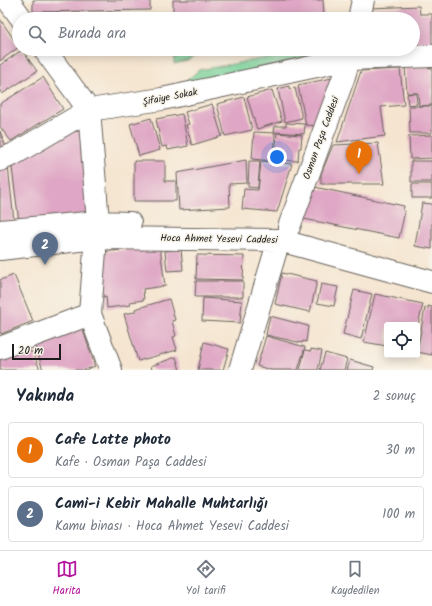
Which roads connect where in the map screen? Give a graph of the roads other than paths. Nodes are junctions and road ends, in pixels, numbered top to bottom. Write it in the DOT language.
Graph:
graph roads {
  1 [pos="8,0"];
  2 [pos="363,0"];
  3 [pos="17,12"];
  4 [pos="360,12"];
  5 [pos="49,56"];
  6 [pos="342,56"];
  7 [pos="349,56"];
  8 [pos="420,56"];
  9 [pos="432,56"];
  10 [pos="89,110"];
  11 [pos="0,160"];
  12 [pos="97,230"];
  13 [pos="0,231"];
  14 [pos="284,233"];
  15 [pos="0,249"];
  16 [pos="432,267"];
  17 [pos="432,282"];
  18 [pos="90,314"];
  19 [pos="0,348"];
  20 [pos="111,370"];
  21 [pos="240,370"];
  1 -- 3 [label="street"];
  2 -- 4 [label="street"];
  5 -- 10 [label="street"];
  6 -- 10 [label="street, Şifaiye Sokak"];
  7 -- 14 [label="street, Osman Paşa Caddesi"];
  8 -- 9 [label="street, Şifaiye Sokak"];
  10 -- 11 [label="street, Şifaiye Sokak"];
  10 -- 12 [label="street"];
  12 -- 13 [label="street, Hoca Ahmet Yesevi Caddesi"];
  12 -- 14 [label="street, Hoca Ahmet Yesevi Caddesi"];
  12 -- 15 [label="street, Hoca Ahmet Yesevi Caddesi"];
  12 -- 18 [label="street"];
  14 -- 16 [label="street, Hoca Ahmet Yesevi Caddesi"];
  14 -- 17 [label="street, Hoca Ahmet Yesevi Caddesi"];
  14 -- 21 [label="street, Osman Paşa Caddesi"];
  18 -- 19 [label="street"];
  18 -- 20 [label="street"];
}
